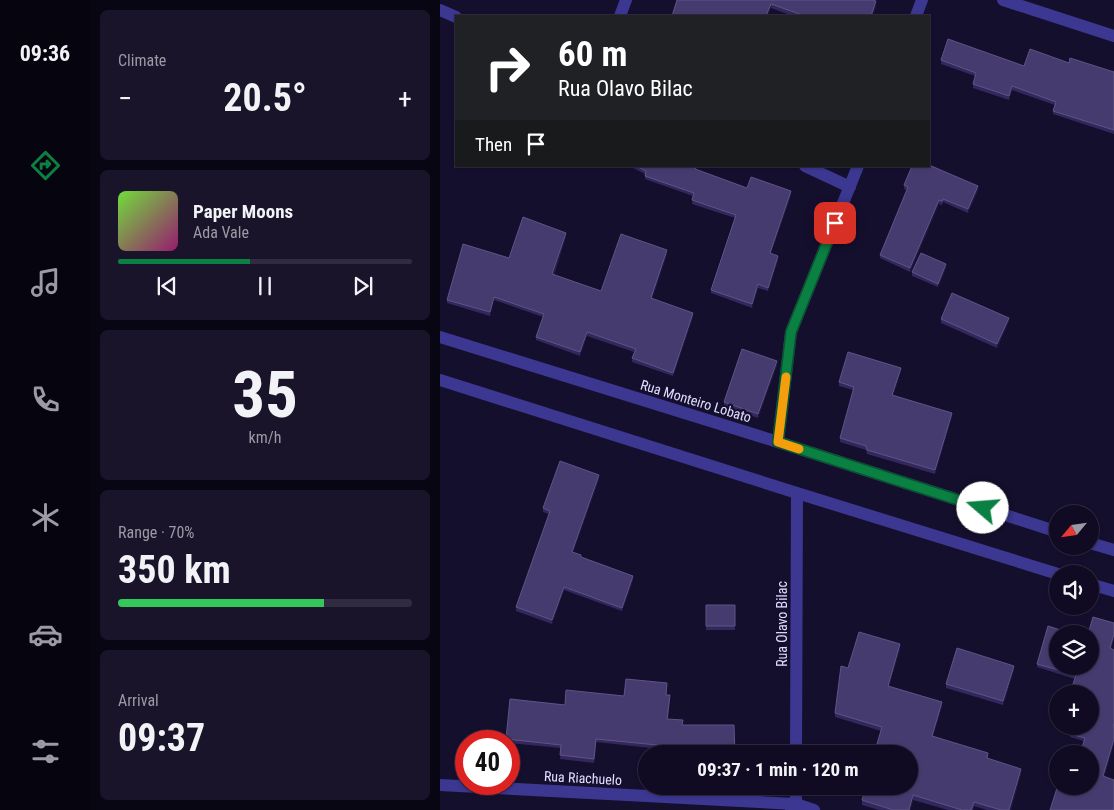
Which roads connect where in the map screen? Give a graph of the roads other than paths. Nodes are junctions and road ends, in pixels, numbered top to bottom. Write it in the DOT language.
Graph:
graph roads {
  1 [pos="626,0"];
  2 [pos="922,0"];
  3 [pos="1003,0"];
  4 [pos="440,10"];
  5 [pos="620,15"];
  6 [pos="916,15"];
  7 [pos="455,17"];
  8 [pos="1114,36"];
  9 [pos="807,167"];
  10 [pos="858,167"];
  11 [pos="850,186"];
  12 [pos="440,337"];
  13 [pos="440,380"];
  14 [pos="778,442"];
  15 [pos="797,493"];
  16 [pos="1049,529"];
  17 [pos="1099,546"];
  18 [pos="1114,550"];
  19 [pos="1049,571"];
  20 [pos="1099,587"];
  21 [pos="1114,591"];
  22 [pos="796,745"];
  23 [pos="440,785"];
  24 [pos="793,807"];
  25 [pos="814,810"];
  1 -- 5 [label="street"];
  2 -- 6 [label="street"];
  3 -- 8 [label="street"];
  4 -- 7 [label="street"];
  9 -- 11 [label="street"];
  10 -- 11 [label="street"];
  11 -- 14 [label="street"];
  12 -- 14 [label="street, Rua Monteiro Lobato"];
  13 -- 15 [label="street"];
  14 -- 16 [label="street, Rua Monteiro Lobato"];
  15 -- 19 [label="street"];
  15 -- 22 [label="street, Rua Olavo Bilac"];
  17 -- 18 [label="street"];
  20 -- 21 [label="street"];
  23 -- 24 [label="street, Rua Riachuelo"];
  24 -- 25 [label="street, Rua Riachuelo"];
}
